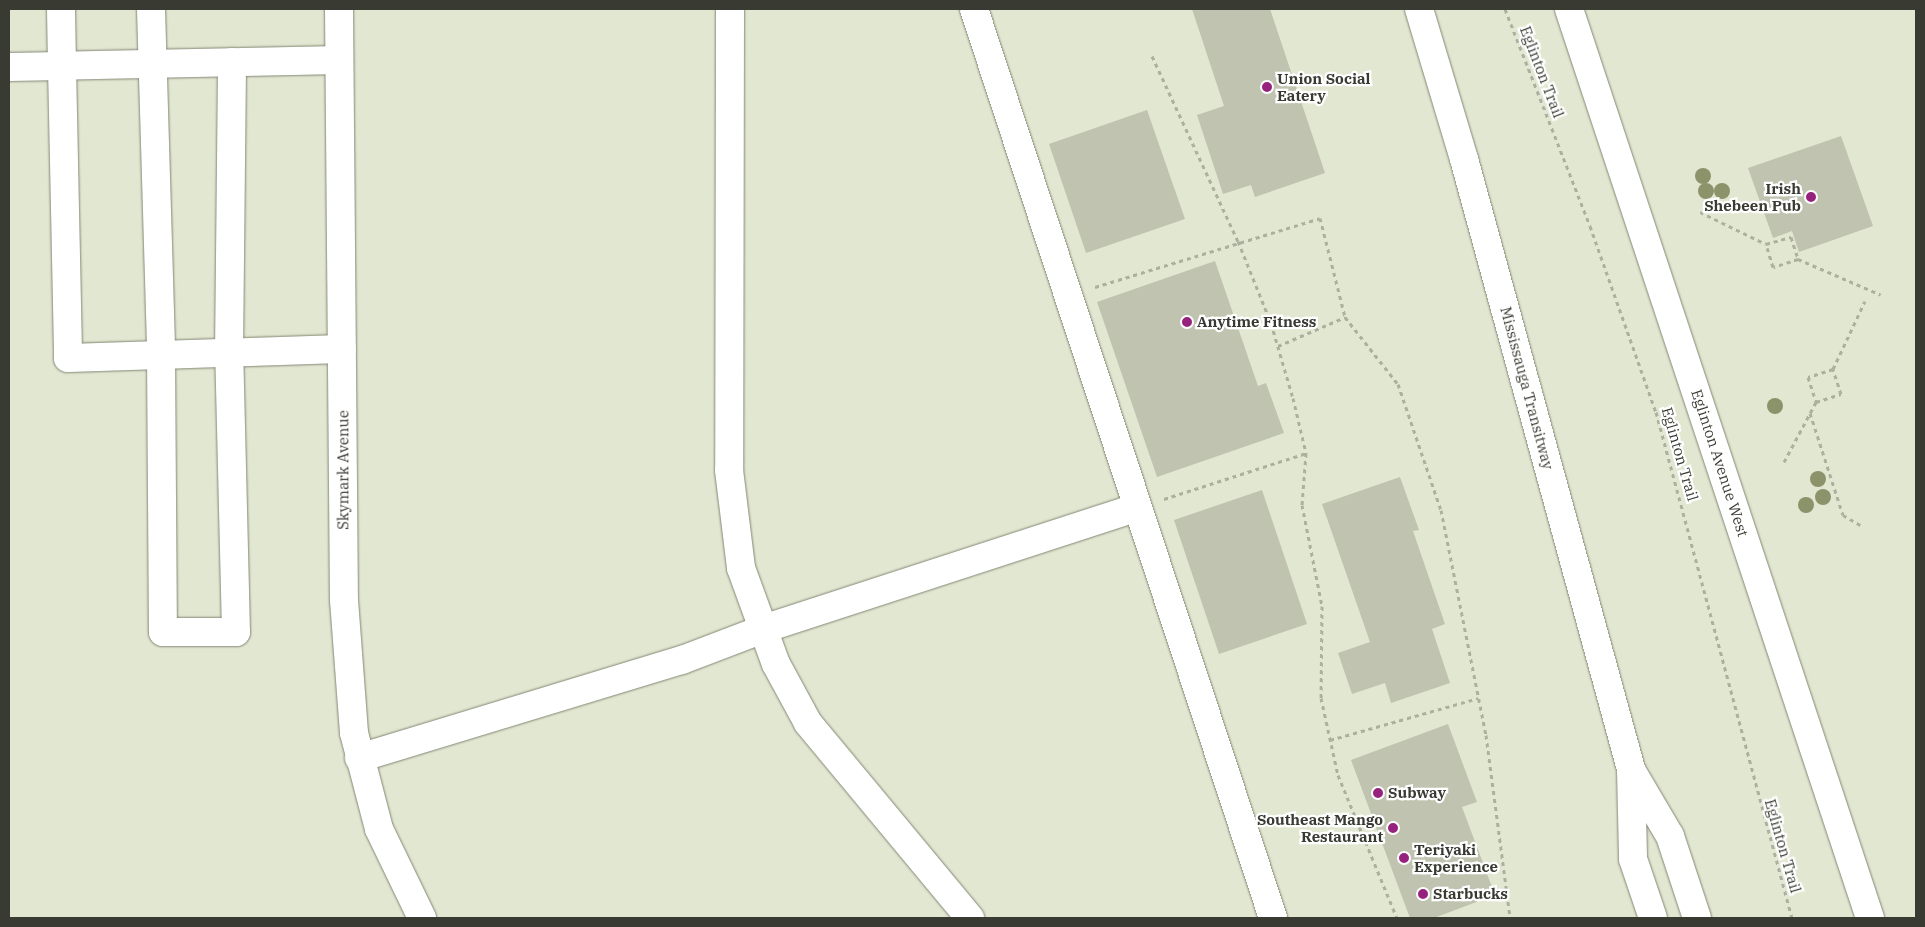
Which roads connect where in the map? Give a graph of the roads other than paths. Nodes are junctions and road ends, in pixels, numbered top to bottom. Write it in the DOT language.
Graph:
graph roads {
  1 [pos="61,9"];
  2 [pos="151,9"];
  3 [pos="339,9"];
  4 [pos="730,9"];
  5 [pos="974,9"];
  6 [pos="1419,9"];
  7 [pos="1569,9"];
  8 [pos="340,60"];
  9 [pos="232,62"];
  10 [pos="151,64"];
  11 [pos="62,66"];
  12 [pos="9,67"];
  13 [pos="342,350"];
  14 [pos="229,352"];
  15 [pos="161,355"];
  16 [pos="1136,508"];
  17 [pos="763,629"];
  18 [pos="359,758"];
  19 [pos="1630,769"];
  20 [pos="422,918"];
  21 [pos="970,918"];
  22 [pos="1273,918"];
  23 [pos="1653,918"];
  24 [pos="1697,918"];
  25 [pos="1870,918"];
  1 -- 11 [label="main road"];
  2 -- 10 [label="main road"];
  3 -- 8 [label="main road, Skymark Avenue"];
  4 -- 17 [label="main road"];
  5 -- 16 [label="main road"];
  6 -- 19 [label="main road, Mississauga Transitway"];
  7 -- 25 [label="main road, Eglinton Avenue West"];
  8 -- 9 [label="main road"];
  8 -- 13 [label="main road, Skymark Avenue"];
  9 -- 10 [label="main road"];
  9 -- 14 [label="main road"];
  10 -- 11 [label="main road"];
  10 -- 15 [label="main road"];
  11 -- 12 [label="main road"];
  11 -- 15 [label="main road"];
  13 -- 14 [label="main road"];
  13 -- 18 [label="main road, Skymark Avenue"];
  14 -- 15 [label="main road"];
  14 -- 15 [label="main road"];
  16 -- 17 [label="main road"];
  16 -- 22 [label="main road"];
  17 -- 18 [label="main road"];
  17 -- 21 [label="main road"];
  18 -- 20 [label="main road, Skymark Avenue"];
  19 -- 23 [label="main road, Mississauga Transitway"];
  19 -- 24 [label="main road, Mississauga Transitway"];
}
